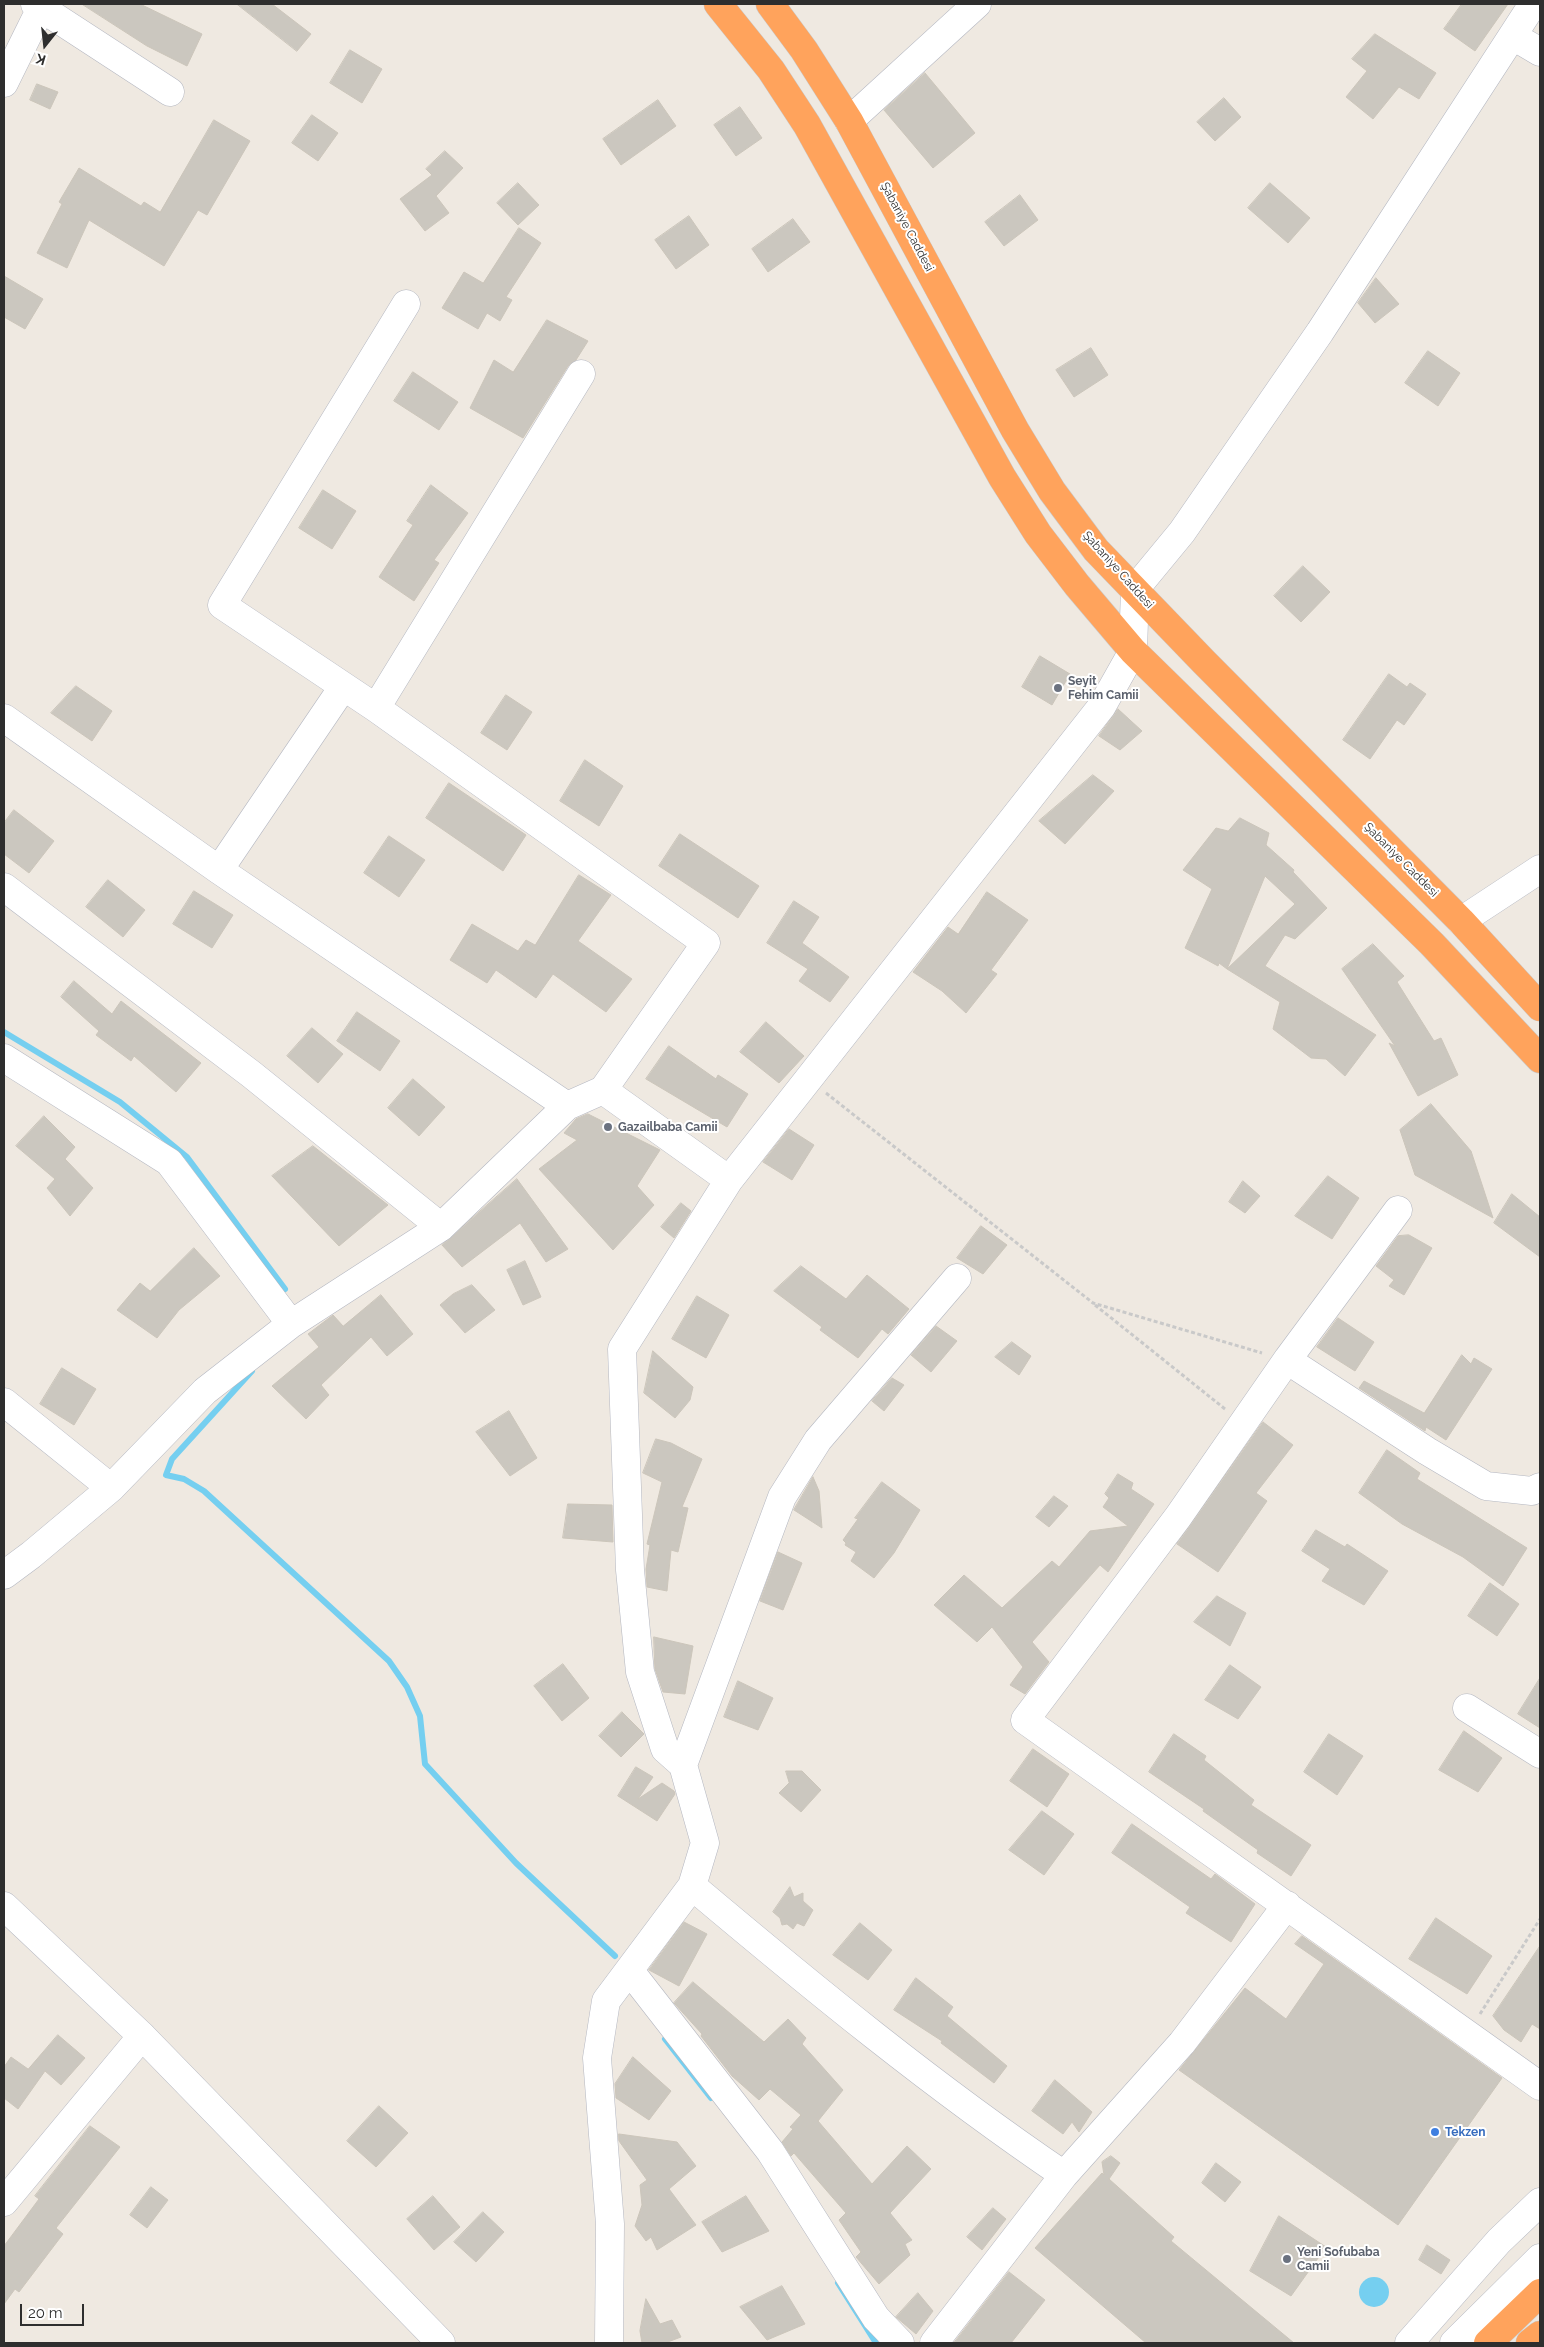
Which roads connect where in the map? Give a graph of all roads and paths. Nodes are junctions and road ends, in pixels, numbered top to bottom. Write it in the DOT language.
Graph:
graph roads {
  1 [pos="718,4"];
  2 [pos="770,4"];
  3 [pos="977,4"];
  4 [pos="1533,4"];
  5 [pos="40,5"];
  6 [pos="1512,36"];
  7 [pos="1540,52"];
  8 [pos="4,83"];
  9 [pos="170,92"];
  10 [pos="849,121"];
  11 [pos="406,304"];
  12 [pos="581,374"];
  13 [pos="1135,589"];
  14 [pos="1132,651"];
  15 [pos="343,687"];
  16 [pos="376,708"];
  17 [pos="4,718"];
  18 [pos="1540,869"];
  19 [pos="219,870"];
  20 [pos="4,887"];
  21 [pos="1461,921"];
  22 [pos="1540,1007"];
  23 [pos="4,1058"];
  24 [pos="1540,1059"];
  25 [pos="603,1090"];
  26 [pos="825,1092"];
  27 [pos="567,1106"];
  28 [pos="729,1180"];
  29 [pos="1398,1210"];
  30 [pos="442,1227"];
  31 [pos="957,1278"];
  32 [pos="1093,1303"];
  33 [pos="291,1324"];
  34 [pos="1287,1360"];
  35 [pos="4,1402"];
  36 [pos="1243,1423"];
  37 [pos="1540,1487"];
  38 [pos="111,1488"];
  39 [pos="4,1575"];
  40 [pos="1468,1708"];
  41 [pos="1540,1754"];
  42 [pos="682,1765"];
  43 [pos="692,1886"];
  44 [pos="1287,1905"];
  45 [pos="4,1906"];
  46 [pos="1540,1920"];
  47 [pos="630,1971"];
  48 [pos="142,2036"];
  49 [pos="1471,2036"];
  50 [pos="1540,2086"];
  51 [pos="1064,2175"];
  52 [pos="4,2202"];
  53 [pos="1540,2202"];
  54 [pos="1540,2258"];
  55 [pos="1540,2293"];
  56 [pos="1540,2335"];
  57 [pos="441,2343"];
  58 [pos="609,2343"];
  59 [pos="900,2343"];
  60 [pos="934,2343"];
  61 [pos="1409,2343"];
  62 [pos="1454,2343"];
  63 [pos="1488,2343"];
  64 [pos="1530,2343"];
  1 -- 14 [label="highway"];
  2 -- 10 [label="highway, Şabaniye Caddesi"];
  3 -- 10 [label="street"];
  4 -- 6 [label="street"];
  5 -- 8 [label="street"];
  5 -- 9 [label="street"];
  6 -- 7 [label="street"];
  6 -- 13 [label="street"];
  10 -- 13 [label="highway, Şabaniye Caddesi"];
  11 -- 15 [label="street"];
  12 -- 16 [label="street"];
  13 -- 14 [label="street"];
  13 -- 21 [label="highway, Şabaniye Caddesi"];
  14 -- 24 [label="highway"];
  14 -- 28 [label="street"];
  15 -- 16 [label="street"];
  15 -- 19 [label="street"];
  16 -- 25 [label="street"];
  17 -- 19 [label="street"];
  18 -- 21 [label="street"];
  19 -- 27 [label="street"];
  20 -- 30 [label="street"];
  21 -- 22 [label="highway, Şabaniye Caddesi"];
  23 -- 33 [label="street"];
  25 -- 27 [label="street"];
  25 -- 28 [label="street"];
  26 -- 32 [label="path"];
  27 -- 30 [label="street"];
  28 -- 42 [label="street"];
  29 -- 34 [label="street"];
  30 -- 33 [label="street"];
  31 -- 42 [label="street"];
  32 -- 34 [label="path"];
  32 -- 36 [label="path"];
  33 -- 38 [label="street"];
  34 -- 36 [label="street"];
  34 -- 37 [label="street"];
  35 -- 38 [label="street"];
  36 -- 44 [label="street"];
  38 -- 39 [label="street"];
  40 -- 41 [label="street"];
  42 -- 43 [label="street"];
  43 -- 47 [label="street"];
  43 -- 51 [label="street"];
  44 -- 49 [label="street"];
  44 -- 51 [label="street"];
  45 -- 48 [label="street"];
  46 -- 49 [label="path"];
  47 -- 58 [label="street"];
  47 -- 59 [label="street"];
  48 -- 52 [label="street"];
  48 -- 57 [label="street"];
  49 -- 50 [label="street"];
  51 -- 60 [label="street"];
  53 -- 61 [label="street"];
  54 -- 62 [label="street"];
  55 -- 63 [label="highway"];
  56 -- 64 [label="highway"];
}
